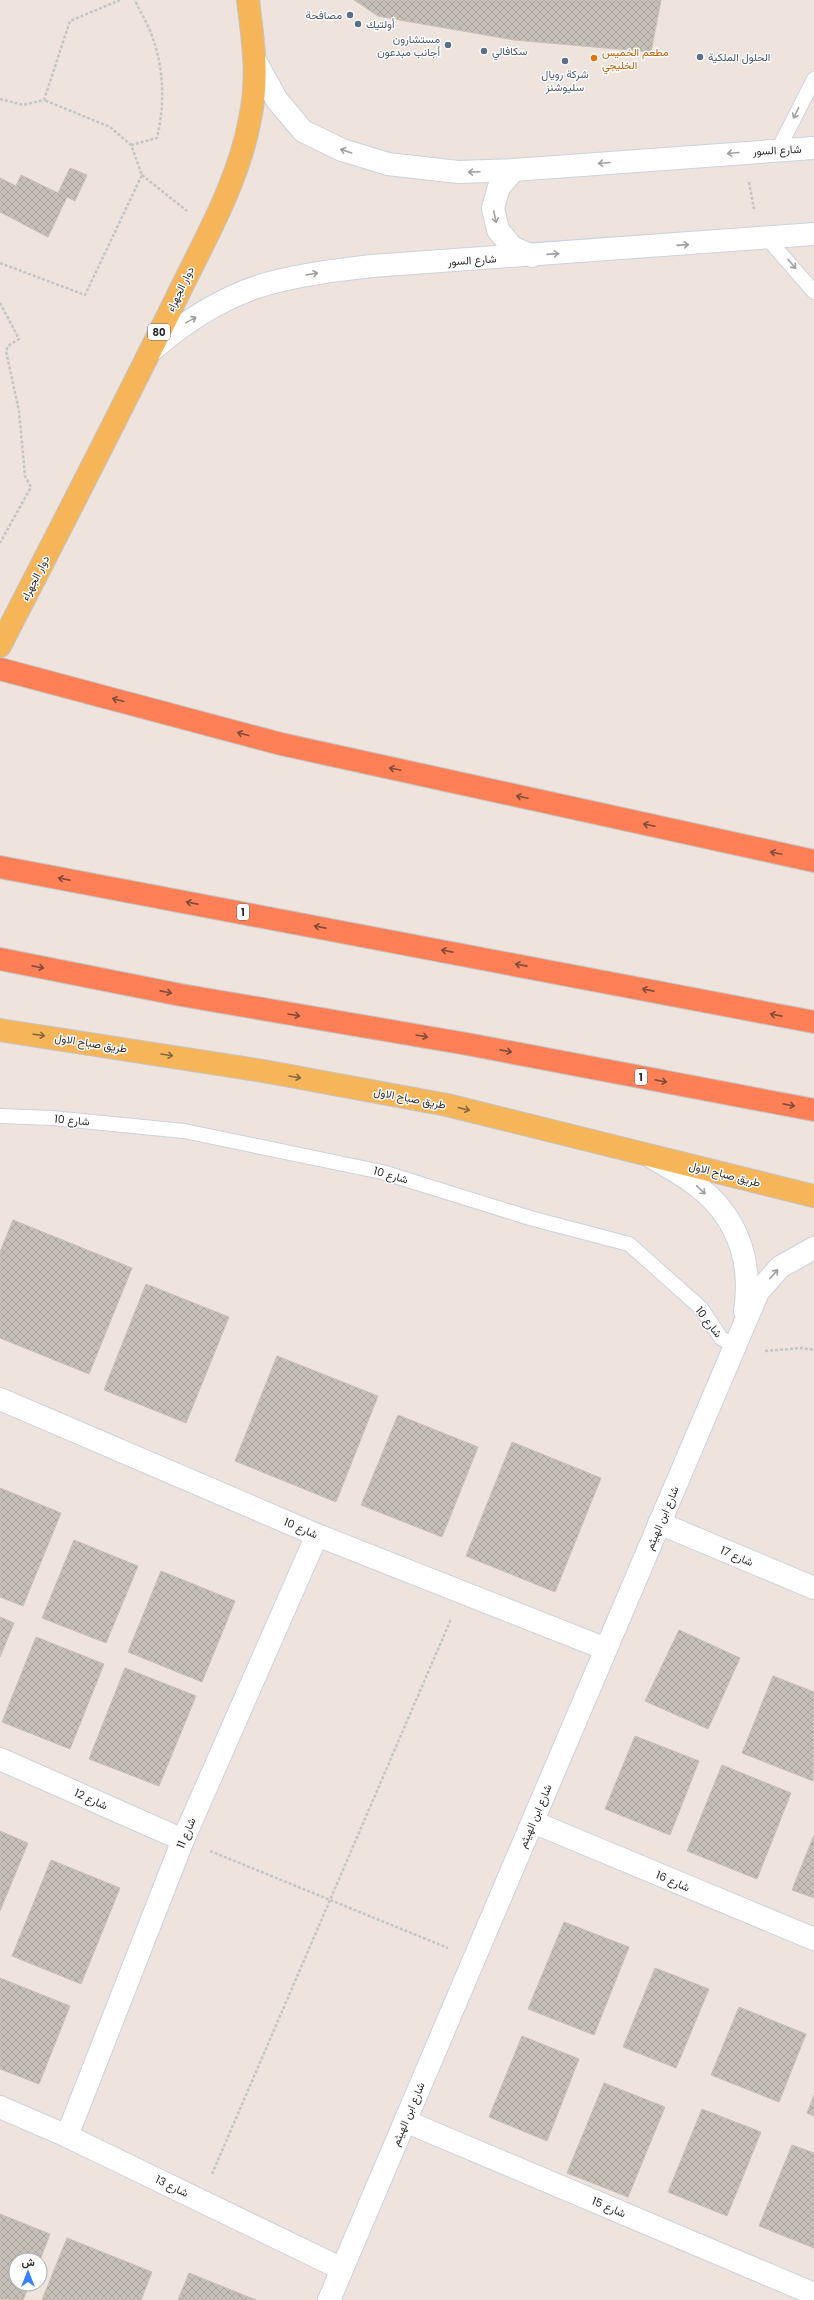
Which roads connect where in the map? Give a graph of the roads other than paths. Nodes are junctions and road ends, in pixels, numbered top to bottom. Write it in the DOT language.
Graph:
graph roads {
  1 [pos="248,0"];
  2 [pos="256,62"];
  3 [pos="814,79"];
  4 [pos="814,148"];
  5 [pos="778,150"];
  6 [pos="514,170"];
  7 [pos="814,234"];
  8 [pos="763,239"];
  9 [pos="532,256"];
  10 [pos="814,292"];
  11 [pos="150,352"];
  12 [pos="0,646"];
  13 [pos="0,669"];
  14 [pos="814,861"];
  15 [pos="0,867"];
  16 [pos="0,959"];
  17 [pos="814,1022"];
  18 [pos="0,1030"];
  19 [pos="814,1110"];
  20 [pos="0,1116"];
  21 [pos="645,1154"];
  22 [pos="814,1196"];
  23 [pos="814,1248"];
  24 [pos="738,1339"];
  25 [pos="0,1399"];
  26 [pos="659,1523"];
  27 [pos="317,1535"];
  28 [pos="814,1588"];
  29 [pos="606,1649"];
  30 [pos="0,1759"];
  31 [pos="533,1822"];
  32 [pos="182,1840"];
  33 [pos="814,1940"];
  34 [pos="0,2107"];
  35 [pos="405,2121"];
  36 [pos="67,2136"];
  37 [pos="342,2269"];
  38 [pos="814,2294"];
  39 [pos="329,2300"];
  1 -- 2 [label="main road, دوار الجهراء / 80"];
  6 -- 2 [label="street, شارع السور, one-way"];
  2 -- 11 [label="main road, دوار الجهراء / 80"];
  3 -- 5 [label="lane, one-way"];
  4 -- 5 [label="street, شارع السور"];
  5 -- 6 [label="street, شارع السور, one-way"];
  6 -- 9 [label="street, one-way"];
  7 -- 8 [label="street, شارع السور"];
  9 -- 8 [label="street, شارع السور, one-way"];
  8 -- 10 [label="lane, one-way"];
  11 -- 9 [label="street, شارع السور, one-way"];
  11 -- 12 [label="main road, دوار الجهراء / 80"];
  14 -- 13 [label="highway, one-way"];
  17 -- 15 [label="highway, 1, one-way"];
  16 -- 19 [label="highway, 1, one-way"];
  18 -- 21 [label="main road, طريق صباح الاول, one-way"];
  20 -- 24 [label="lane, شارع 10"];
  21 -- 22 [label="main road, طريق صباح الاول"];
  21 -- 24 [label="street, شارع ابن الهيثم, one-way"];
  24 -- 23 [label="street, شارع ابن الهيثم, one-way"];
  24 -- 26 [label="street, شارع ابن الهيثم"];
  25 -- 27 [label="street, شارع 10"];
  26 -- 28 [label="street, شارع 17"];
  26 -- 29 [label="street, شارع ابن الهيثم"];
  27 -- 29 [label="street, شارع 10"];
  27 -- 32 [label="street, شارع 11"];
  29 -- 31 [label="street, شارع ابن الهيثم"];
  30 -- 32 [label="street, شارع 12"];
  31 -- 33 [label="street, شارع 16"];
  31 -- 35 [label="street, شارع ابن الهيثم"];
  32 -- 36 [label="street, شارع 11"];
  34 -- 36 [label="street, شارع 13"];
  35 -- 37 [label="street, شارع ابن الهيثم"];
  35 -- 38 [label="street, شارع 15"];
  36 -- 37 [label="street, شارع 13"];
  37 -- 39 [label="street, شارع ابن الهيثم"];
}
